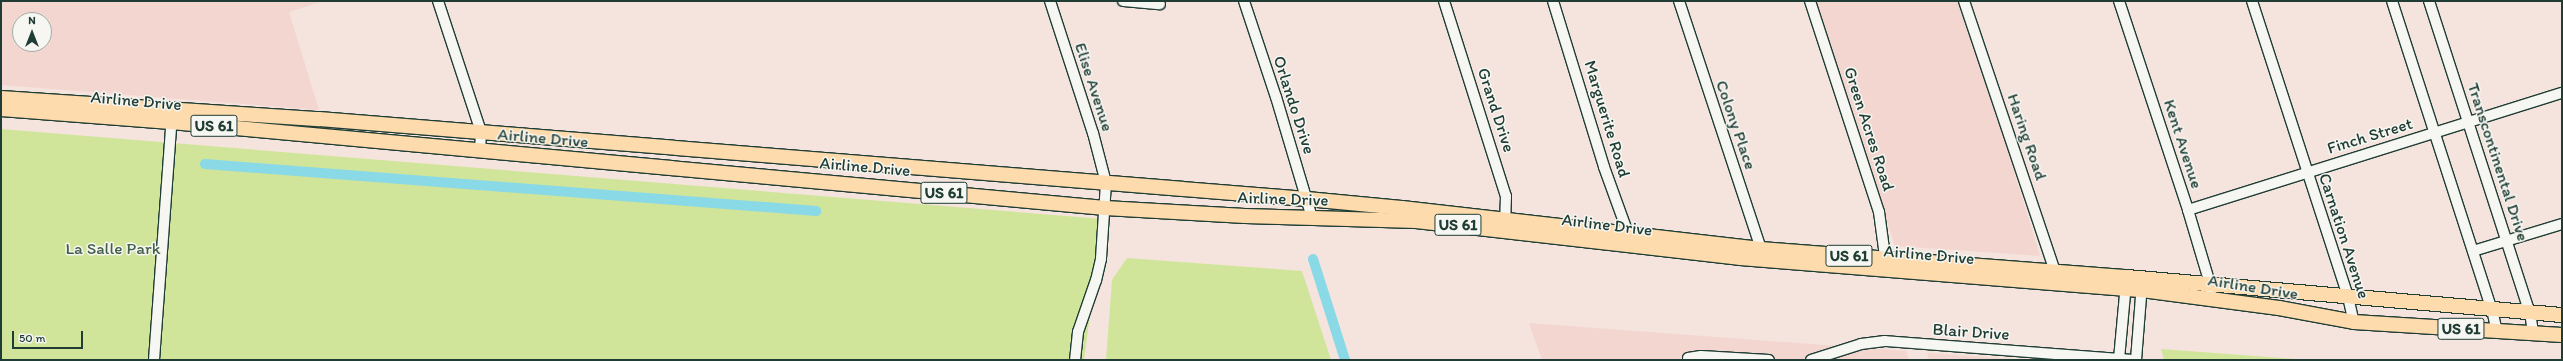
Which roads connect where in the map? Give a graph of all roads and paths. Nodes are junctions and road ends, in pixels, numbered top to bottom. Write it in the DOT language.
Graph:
graph roads {
  1 [pos="438,1"];
  2 [pos="1050,1"];
  3 [pos="1123,1"];
  4 [pos="1244,1"];
  5 [pos="1444,1"];
  6 [pos="1553,1"];
  7 [pos="1679,1"];
  8 [pos="1810,1"];
  9 [pos="1964,1"];
  10 [pos="2119,1"];
  11 [pos="2252,1"];
  12 [pos="2392,1"];
  13 [pos="2429,1"];
  14 [pos="1160,4"];
  15 [pos="2562,93"];
  16 [pos="1,98"];
  17 [pos="1,109"];
  18 [pos="172,115"];
  19 [pos="2468,122"];
  20 [pos="481,132"];
  21 [pos="2434,132"];
  22 [pos="480,150"];
  23 [pos="847,163"];
  24 [pos="2307,172"];
  25 [pos="1106,182"];
  26 [pos="844,184"];
  27 [pos="1307,199"];
  28 [pos="1105,208"];
  29 [pos="2188,210"];
  30 [pos="1312,218"];
  31 [pos="2562,224"];
  32 [pos="1505,226"];
  33 [pos="1630,240"];
  34 [pos="2507,242"];
  35 [pos="2473,251"];
  36 [pos="1761,254"];
  37 [pos="1886,264"];
  38 [pos="2057,278"];
  39 [pos="2126,283"];
  40 [pos="2142,284"];
  41 [pos="2210,291"];
  42 [pos="2348,297"];
  43 [pos="2492,310"];
  44 [pos="2530,313"];
  45 [pos="2562,315"];
  46 [pos="2354,322"];
  47 [pos="2497,332"];
  48 [pos="2533,333"];
  49 [pos="2562,335"];
  50 [pos="1688,358"];
  51 [pos="2119,359"];
  52 [pos="154,360"];
  53 [pos="1074,360"];
  54 [pos="1769,360"];
  55 [pos="1811,360"];
  56 [pos="2131,360"];
  57 [pos="2136,360"];
  1 -- 20 [label="street"];
  2 -- 25 [label="street, Elise Avenue"];
  3 -- 14 [label="street"];
  4 -- 27 [label="street, Orlando Drive"];
  5 -- 32 [label="street, Grand Drive"];
  6 -- 33 [label="street, Marguerite Road"];
  7 -- 36 [label="street, Colony Place"];
  8 -- 37 [label="street, Green Acres Road"];
  9 -- 38 [label="street, Haring Road"];
  10 -- 29 [label="street, Kent Avenue"];
  11 -- 24 [label="street, Carnation Avenue"];
  12 -- 21 [label="street"];
  13 -- 19 [label="street, Transcontinental Drive"];
  15 -- 19 [label="street, Finch Street"];
  16 -- 18 [label="highway, Airline Drive / US 61"];
  17 -- 18 [label="highway, Airline Drive / US 61"];
  18 -- 20 [label="highway, Airline Drive / US 61"];
  18 -- 22 [label="highway, Airline Drive / US 61"];
  18 -- 52 [label="street"];
  19 -- 21 [label="street, Finch Street"];
  19 -- 34 [label="street, Transcontinental Drive"];
  20 -- 22 [label="street"];
  20 -- 23 [label="highway, Airline Drive / US 61"];
  21 -- 24 [label="street, Finch Street"];
  21 -- 35 [label="street"];
  22 -- 26 [label="highway, Airline Drive / US 61"];
  23 -- 25 [label="highway, Airline Drive / US 61"];
  23 -- 26 [label="highway"];
  24 -- 29 [label="street, Finch Street"];
  24 -- 42 [label="street, Carnation Avenue"];
  25 -- 27 [label="highway, Airline Drive / US 61"];
  25 -- 28 [label="street, Elise Avenue"];
  26 -- 28 [label="highway, Airline Drive / US 61"];
  27 -- 30 [label="street, Orlando Drive"];
  27 -- 32 [label="highway, Airline Drive / US 61"];
  28 -- 30 [label="highway, Airline Drive / US 61"];
  28 -- 53 [label="street, Elise Avenue"];
  29 -- 41 [label="street, Kent Avenue"];
  30 -- 32 [label="highway, Airline Drive / US 61"];
  31 -- 34 [label="street"];
  32 -- 33 [label="highway, Airline Drive / US 61"];
  33 -- 36 [label="highway, Airline Drive / US 61"];
  34 -- 35 [label="street"];
  34 -- 44 [label="street, Transcontinental Drive"];
  35 -- 43 [label="street"];
  36 -- 37 [label="highway, Airline Drive / US 61"];
  37 -- 38 [label="highway, Airline Drive / US 61"];
  38 -- 39 [label="highway, Airline Drive / US 61"];
  39 -- 40 [label="highway, Airline Drive / US 61"];
  39 -- 51 [label="street"];
  40 -- 41 [label="highway, Airline Drive / US 61"];
  40 -- 57 [label="street"];
  41 -- 42 [label="highway, Airline Drive / US 61"];
  41 -- 46 [label="highway, Airline Drive / US 61"];
  42 -- 43 [label="highway, Airline Drive / US 61"];
  42 -- 46 [label="street, Carnation Avenue"];
  43 -- 44 [label="highway, Airline Drive / US 61"];
  43 -- 47 [label="street"];
  44 -- 45 [label="highway, Airline Drive / US 61"];
  44 -- 48 [label="street, Transcontinental Drive"];
  46 -- 47 [label="highway, Airline Drive / US 61"];
  47 -- 48 [label="highway, Airline Drive / US 61"];
  48 -- 49 [label="highway, Airline Drive / US 61"];
  50 -- 54 [label="street"];
  51 -- 55 [label="street, Blair Drive"];
  51 -- 56 [label="street, Blair Drive"];
}
